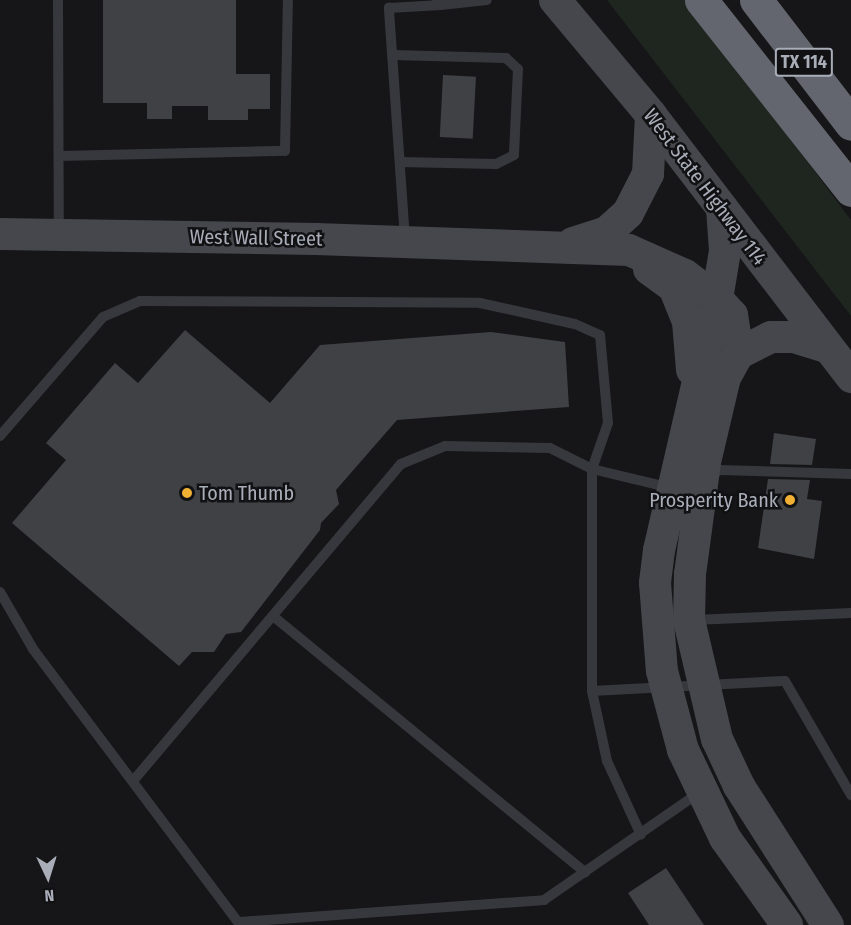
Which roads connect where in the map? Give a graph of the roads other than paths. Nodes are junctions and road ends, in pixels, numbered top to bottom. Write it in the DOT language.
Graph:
graph roads {
  1 [pos="58,0"];
  2 [pos="288,0"];
  3 [pos="487,0"];
  4 [pos="555,0"];
  5 [pos="701,0"];
  6 [pos="756,0"];
  7 [pos="439,3"];
  8 [pos="392,55"];
  9 [pos="651,115"];
  10 [pos="851,124"];
  11 [pos="59,156"];
  12 [pos="400,162"];
  13 [pos="851,190"];
  14 [pos="722,208"];
  15 [pos="0,234"];
  16 [pos="59,234"];
  17 [pos="405,242"];
  18 [pos="512,247"];
  19 [pos="717,299"];
  20 [pos="826,347"];
  21 [pos="738,354"];
  22 [pos="851,377"];
  23 [pos="694,402"];
  24 [pos="0,436"];
  25 [pos="592,470"];
  26 [pos="851,474"];
  27 [pos="687,491"];
  28 [pos="0,592"];
  29 [pos="851,613"];
  30 [pos="273,616"];
  31 [pos="689,620"];
  32 [pos="658,621"];
  33 [pos="701,684"];
  34 [pos="665,688"];
  35 [pos="592,691"];
  36 [pos="734,775"];
  37 [pos="133,781"];
  38 [pos="702,790"];
  39 [pos="851,795"];
  40 [pos="641,835"];
  41 [pos="585,872"];
  42 [pos="239,924"];
  43 [pos="787,925"];
  44 [pos="828,925"];
  1 -- 11 [label="lane"];
  2 -- 11 [label="lane"];
  3 -- 7 [label="lane"];
  4 -- 9 [label="main road, West State Highway 114"];
  5 -- 13 [label="highway"];
  6 -- 10 [label="highway, TX 114"];
  7 -- 8 [label="lane"];
  8 -- 12 [label="lane"];
  8 -- 12 [label="lane"];
  9 -- 14 [label="main road, West State Highway 114"];
  9 -- 18 [label="main road"];
  11 -- 16 [label="lane"];
  12 -- 17 [label="lane"];
  14 -- 19 [label="main road"];
  14 -- 20 [label="main road, West State Highway 114"];
  15 -- 16 [label="main road, West Wall Street"];
  16 -- 17 [label="main road, West Wall Street"];
  17 -- 18 [label="main road, West Wall Street"];
  18 -- 19 [label="main road"];
  18 -- 23 [label="main road"];
  19 -- 21 [label="main road"];
  19 -- 23 [label="main road"];
  20 -- 21 [label="main road"];
  20 -- 22 [label="main road, West State Highway 114"];
  21 -- 27 [label="main road"];
  23 -- 27 [label="main road"];
  24 -- 25 [label="lane"];
  25 -- 27 [label="lane"];
  25 -- 30 [label="lane"];
  25 -- 35 [label="lane"];
  26 -- 27 [label="lane"];
  27 -- 31 [label="main road"];
  27 -- 32 [label="main road"];
  28 -- 37 [label="lane"];
  29 -- 31 [label="lane"];
  30 -- 37 [label="lane"];
  30 -- 41 [label="lane"];
  31 -- 32 [label="main road"];
  31 -- 33 [label="main road"];
  32 -- 34 [label="main road"];
  33 -- 34 [label="lane"];
  33 -- 36 [label="main road"];
  33 -- 39 [label="lane"];
  34 -- 35 [label="lane"];
  34 -- 38 [label="main road"];
  35 -- 40 [label="lane"];
  36 -- 38 [label="main road"];
  36 -- 44 [label="main road"];
  37 -- 42 [label="lane"];
  38 -- 40 [label="lane"];
  38 -- 43 [label="main road"];
  40 -- 41 [label="lane"];
  41 -- 42 [label="lane"];
}
